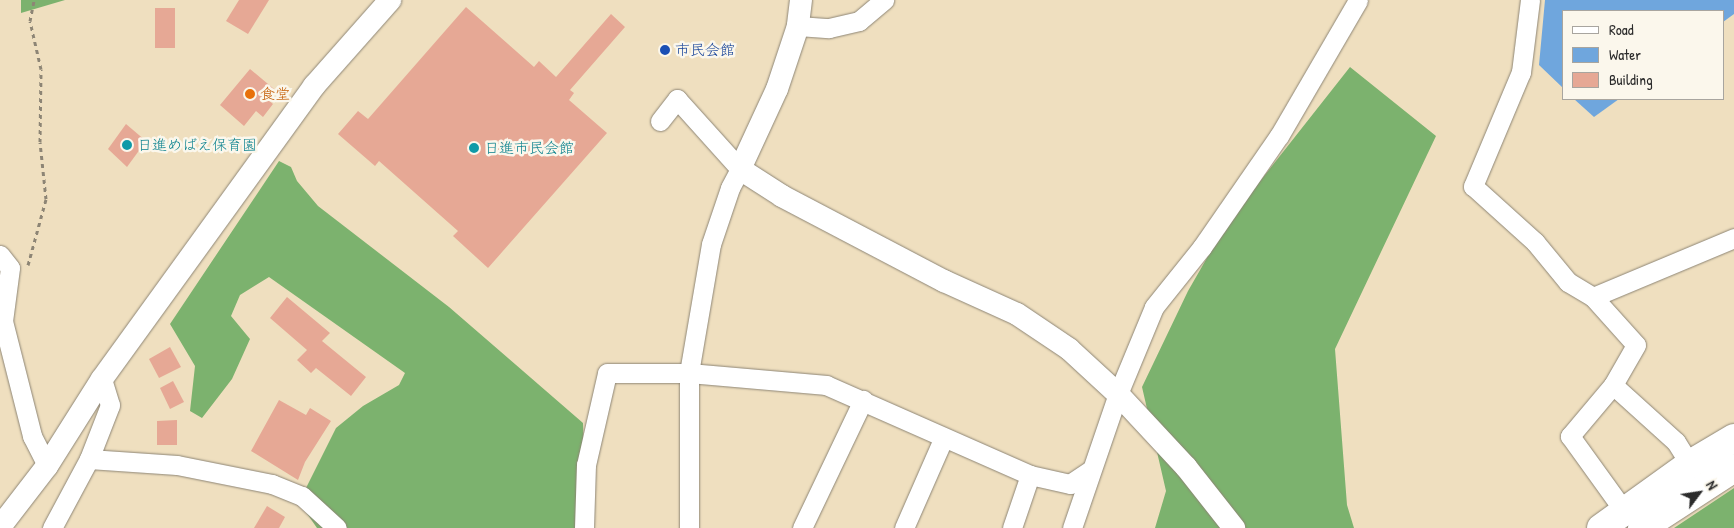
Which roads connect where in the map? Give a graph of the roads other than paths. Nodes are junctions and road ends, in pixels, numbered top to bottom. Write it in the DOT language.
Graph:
graph roads {
  1 [pos="390,0"];
  2 [pos="801,0"];
  3 [pos="884,0"];
  4 [pos="1358,0"];
  5 [pos="1530,0"];
  6 [pos="798,26"];
  7 [pos="660,121"];
  8 [pos="740,169"];
  9 [pos="1734,238"];
  10 [pos="0,255"];
  11 [pos="1594,297"];
  12 [pos="690,373"];
  13 [pos="102,379"];
  14 [pos="1613,385"];
  15 [pos="1118,394"];
  16 [pos="863,400"];
  17 [pos="944,437"];
  18 [pos="1734,438"];
  19 [pos="89,459"];
  20 [pos="1690,464"];
  21 [pos="47,466"];
  22 [pos="1734,468"];
  23 [pos="1089,471"];
  24 [pos="1030,475"];
  25 [pos="1633,520"];
  26 [pos="0,527"];
  27 [pos="52,528"];
  28 [pos="337,528"];
  29 [pos="584,528"];
  30 [pos="689,528"];
  31 [pos="802,528"];
  32 [pos="904,528"];
  33 [pos="1012,528"];
  34 [pos="1072,528"];
  35 [pos="1234,528"];
  36 [pos="1601,528"];
  1 -- 13 [label="street"];
  2 -- 6 [label="street"];
  3 -- 6 [label="street"];
  4 -- 15 [label="street"];
  5 -- 11 [label="street"];
  6 -- 8 [label="street"];
  7 -- 8 [label="street"];
  8 -- 12 [label="street"];
  8 -- 15 [label="street"];
  9 -- 11 [label="street"];
  10 -- 21 [label="street"];
  11 -- 14 [label="street"];
  12 -- 16 [label="street"];
  12 -- 29 [label="street"];
  12 -- 30 [label="street"];
  13 -- 19 [label="street"];
  13 -- 21 [label="street"];
  14 -- 20 [label="street"];
  14 -- 25 [label="street"];
  15 -- 23 [label="street"];
  15 -- 35 [label="street"];
  16 -- 17 [label="street"];
  16 -- 31 [label="street"];
  17 -- 24 [label="street"];
  17 -- 32 [label="street"];
  18 -- 20 [label="main road"];
  19 -- 27 [label="street"];
  19 -- 28 [label="street"];
  20 -- 25 [label="main road"];
  21 -- 26 [label="street"];
  22 -- 25 [label="main road"];
  23 -- 24 [label="street"];
  23 -- 34 [label="street"];
  24 -- 33 [label="street"];
  25 -- 36 [label="main road"];
}
